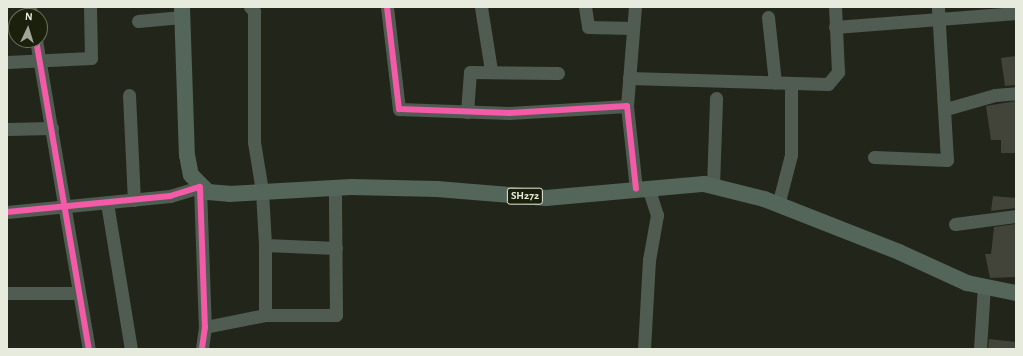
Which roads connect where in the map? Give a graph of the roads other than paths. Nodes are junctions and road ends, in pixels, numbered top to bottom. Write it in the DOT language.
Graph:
graph roads {
  1 [pos="90,7"];
  2 [pos="250,7"];
  3 [pos="387,7"];
  4 [pos="481,7"];
  5 [pos="585,7"];
  6 [pos="635,7"];
  7 [pos="835,7"];
  8 [pos="182,12"];
  9 [pos="1016,12"];
  10 [pos="938,13"];
  11 [pos="768,17"];
  12 [pos="138,21"];
  13 [pos="835,27"];
  14 [pos="633,28"];
  15 [pos="37,48"];
  16 [pos="7,62"];
  17 [pos="40,62"];
  18 [pos="491,70"];
  19 [pos="558,73"];
  20 [pos="629,78"];
  21 [pos="775,83"];
  22 [pos="791,84"];
  23 [pos="1016,93"];
  24 [pos="129,95"];
  25 [pos="716,98"];
  26 [pos="627,106"];
  27 [pos="946,109"];
  28 [pos="467,112"];
  29 [pos="52,128"];
  30 [pos="7,129"];
  31 [pos="874,157"];
  32 [pos="713,186"];
  33 [pos="200,187"];
  34 [pos="335,188"];
  35 [pos="642,189"];
  36 [pos="262,192"];
  37 [pos="134,200"];
  38 [pos="107,203"];
  39 [pos="778,205"];
  40 [pos="64,208"];
  41 [pos="7,212"];
  42 [pos="1016,216"];
  43 [pos="955,224"];
  44 [pos="265,245"];
  45 [pos="336,248"];
  46 [pos="984,286"];
  47 [pos="7,293"];
  48 [pos="79,293"];
  49 [pos="1016,293"];
  50 [pos="265,315"];
  51 [pos="205,327"];
  52 [pos="89,349"];
  53 [pos="131,349"];
  54 [pos="202,349"];
  55 [pos="644,349"];
  56 [pos="980,349"];
  1 -- 17 [label="street"];
  2 -- 36 [label="street"];
  3 -- 28 [label="street"];
  4 -- 18 [label="street"];
  5 -- 14 [label="street"];
  6 -- 14 [label="street"];
  7 -- 13 [label="street"];
  8 -- 12 [label="street"];
  8 -- 33 [label="main road"];
  9 -- 10 [label="street"];
  10 -- 13 [label="street"];
  10 -- 27 [label="street"];
  11 -- 21 [label="street"];
  13 -- 22 [label="street"];
  14 -- 20 [label="street"];
  15 -- 17 [label="street"];
  16 -- 17 [label="street"];
  17 -- 29 [label="street"];
  18 -- 19 [label="street"];
  18 -- 28 [label="street"];
  20 -- 21 [label="street"];
  20 -- 26 [label="street"];
  21 -- 22 [label="street"];
  22 -- 39 [label="street"];
  23 -- 27 [label="street"];
  24 -- 37 [label="street"];
  25 -- 32 [label="street"];
  26 -- 28 [label="street"];
  26 -- 35 [label="street"];
  27 -- 31 [label="street"];
  29 -- 30 [label="street"];
  29 -- 40 [label="street"];
  32 -- 35 [label="main road, SH272"];
  32 -- 39 [label="main road, SH272"];
  33 -- 36 [label="main road, SH272"];
  33 -- 37 [label="street"];
  33 -- 51 [label="street"];
  34 -- 35 [label="main road, SH272"];
  34 -- 36 [label="main road, SH272"];
  34 -- 45 [label="street"];
  35 -- 55 [label="street"];
  36 -- 44 [label="street"];
  37 -- 38 [label="street"];
  38 -- 40 [label="street"];
  38 -- 53 [label="street"];
  39 -- 46 [label="main road, SH272"];
  40 -- 41 [label="street"];
  40 -- 48 [label="street"];
  42 -- 43 [label="street"];
  44 -- 45 [label="street"];
  44 -- 50 [label="street"];
  45 -- 50 [label="street"];
  46 -- 49 [label="main road, SH272"];
  46 -- 56 [label="street"];
  47 -- 48 [label="street"];
  48 -- 52 [label="street"];
  50 -- 51 [label="street"];
  51 -- 54 [label="street"];
}
